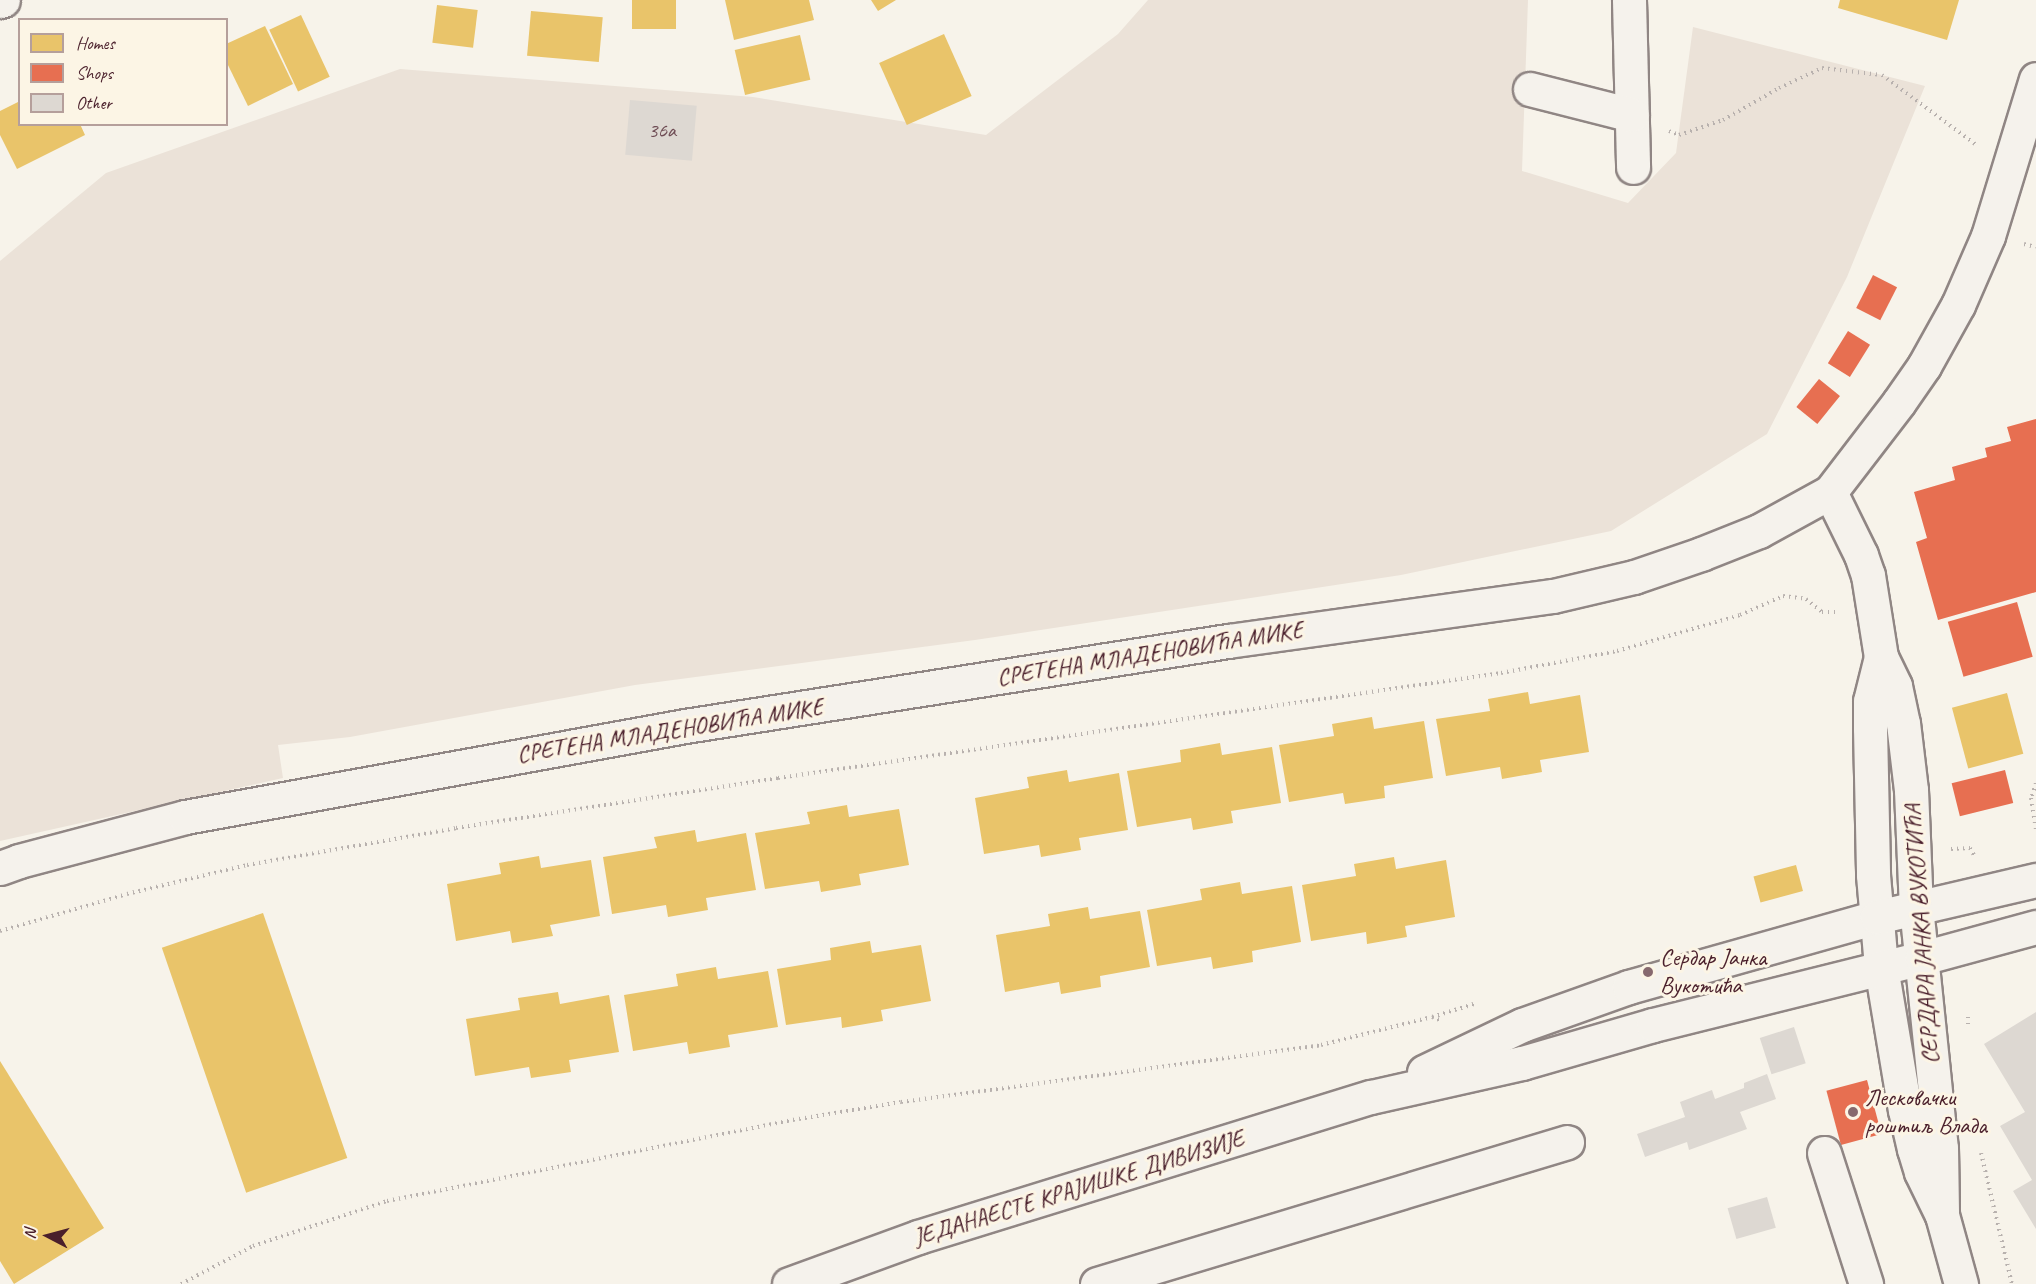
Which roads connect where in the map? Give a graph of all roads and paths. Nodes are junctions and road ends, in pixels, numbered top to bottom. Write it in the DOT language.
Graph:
graph roads {
  1 [pos="1629,0"];
  2 [pos="2036,78"];
  3 [pos="1530,89"];
  4 [pos="1632,115"];
  5 [pos="1981,148"];
  6 [pos="1633,167"];
  7 [pos="1830,492"];
  8 [pos="1841,612"];
  9 [pos="1881,657"];
  10 [pos="2036,783"];
  11 [pos="2036,830"];
  12 [pos="0,868"];
  13 [pos="2036,880"];
  14 [pos="1916,907"];
  15 [pos="1877,917"];
  16 [pos="2036,927"];
  17 [pos="0,931"];
  18 [pos="1922,958"];
  19 [pos="1881,967"];
  20 [pos="1968,1013"];
  21 [pos="1968,1034"];
  22 [pos="1487,1041"];
  23 [pos="1371,1097"];
  24 [pos="1567,1142"];
  25 [pos="1978,1144"];
  26 [pos="1824,1153"];
  27 [pos="1942,1215"];
  28 [pos="181,1284"];
  29 [pos="789,1284"];
  30 [pos="1097,1284"];
  31 [pos="1866,1284"];
  32 [pos="1962,1284"];
  33 [pos="2012,1284"];
  1 -- 4 [label="street"];
  2 -- 7 [label="street, СРЕТЕНА МЛАДЕНОВИЋА МИКЕ"];
  3 -- 4 [label="street"];
  4 -- 5 [label="path"];
  4 -- 6 [label="street"];
  7 -- 9 [label="street, СЕРДАРА ЈАНКА ВУКОТИЋА"];
  7 -- 12 [label="street, СРЕТЕНА МЛАДЕНОВИЋА МИКЕ"];
  8 -- 17 [label="path"];
  9 -- 14 [label="street, СЕРДАРА ЈАНКА ВУКОТИЋА"];
  9 -- 15 [label="street, СЕРДАРА ЈАНКА ВУКОТИЋА"];
  10 -- 11 [label="path"];
  13 -- 14 [label="street, ЈЕДАНАЕСТЕ КРАЈИШКЕ ДИВИЗИЈЕ"];
  14 -- 15 [label="street, ЈЕДАНАЕСТЕ КРАЈИШКЕ ДИВИЗИЈЕ"];
  14 -- 18 [label="street, СЕРДАРА ЈАНКА ВУКОТИЋА"];
  15 -- 19 [label="street, СЕРДАРА ЈАНКА ВУКОТИЋА"];
  15 -- 22 [label="street, ЈЕДАНАЕСТЕ КРАЈИШКЕ ДИВИЗИЈЕ"];
  16 -- 18 [label="street, ЈЕДАНАЕСТЕ КРАЈИШКЕ ДИВИЗИЈЕ"];
  18 -- 19 [label="street, ЈЕДАНАЕСТЕ КРАЈИШКЕ ДИВИЗИЈЕ"];
  18 -- 27 [label="street, СЕРДАРА ЈАНКА ВУКОТИЋА"];
  19 -- 23 [label="street, ЈЕДАНАЕСТЕ КРАЈИШКЕ ДИВИЗИЈЕ"];
  19 -- 27 [label="street, СЕРДАРА ЈАНКА ВУКОТИЋА"];
  20 -- 21 [label="path"];
  22 -- 23 [label="street, ЈЕДАНАЕСТЕ КРАЈИШКЕ ДИВИЗИЈЕ"];
  22 -- 28 [label="path"];
  23 -- 29 [label="street, ЈЕДАНАЕСТЕ КРАЈИШКЕ ДИВИЗИЈЕ"];
  24 -- 30 [label="street"];
  25 -- 33 [label="path"];
  26 -- 31 [label="street"];
  27 -- 32 [label="street, СЕРДАРА ЈАНКА ВУКОТИЋА"];
}
